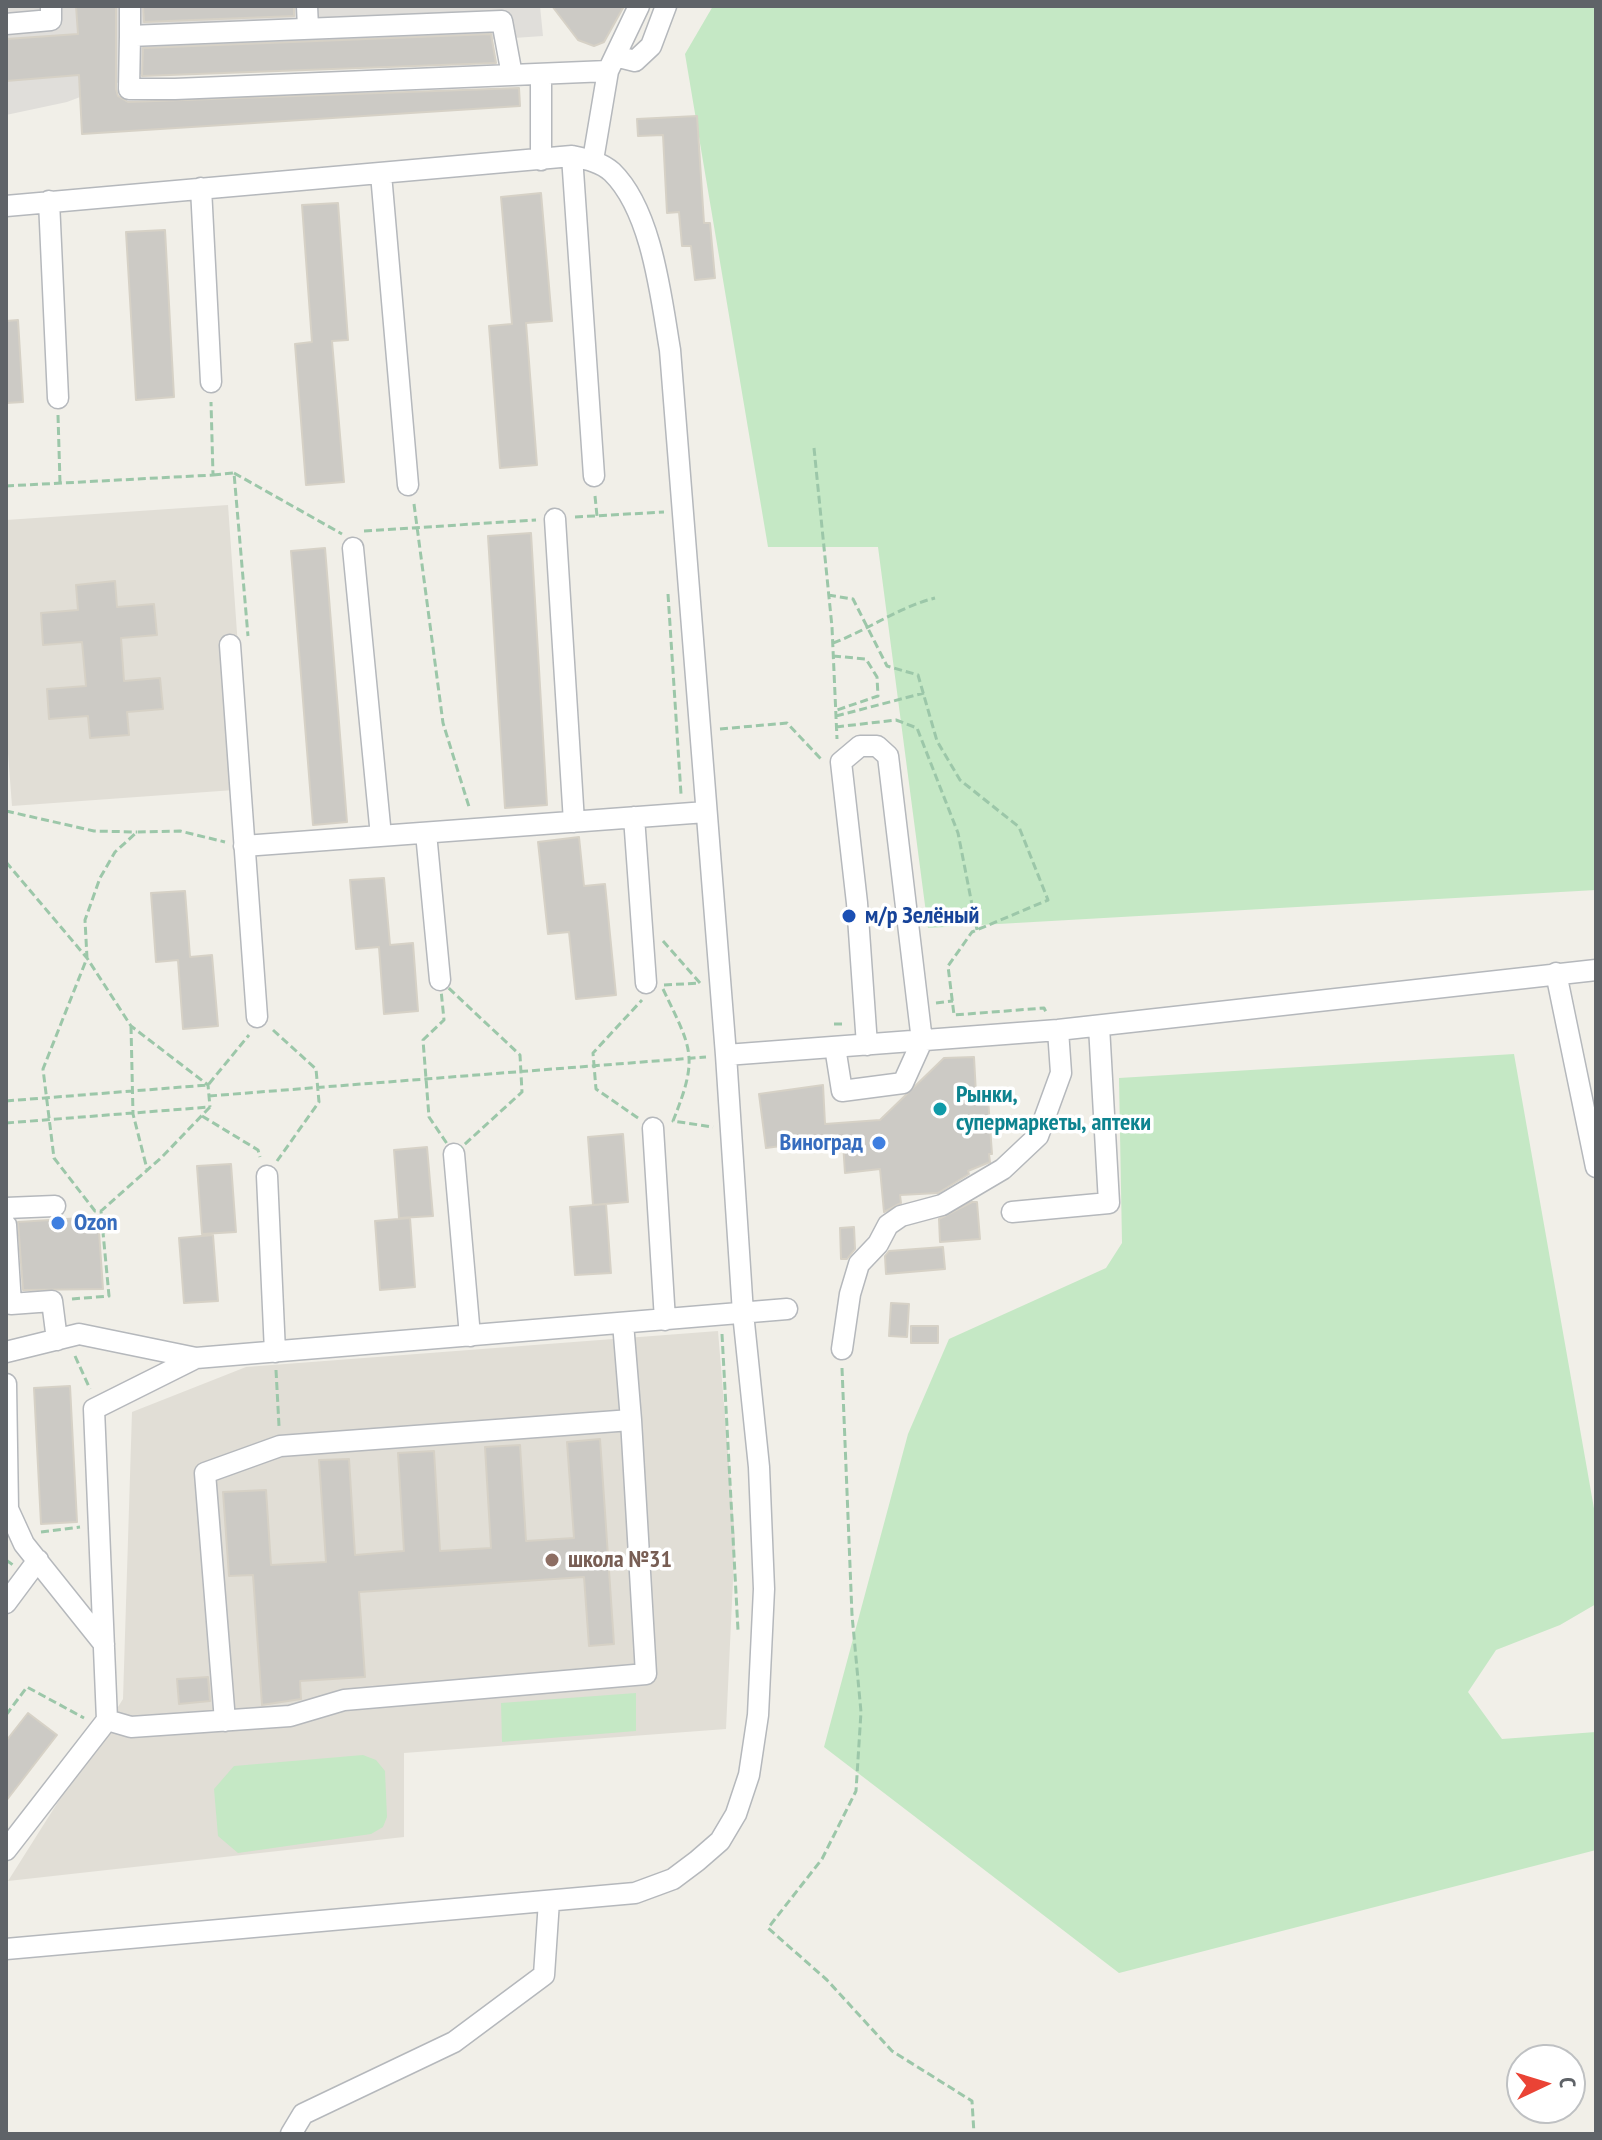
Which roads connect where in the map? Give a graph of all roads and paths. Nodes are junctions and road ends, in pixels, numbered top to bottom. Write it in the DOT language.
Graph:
graph roads {
  1 [pos="51,6"];
  2 [pos="130,6"];
  3 [pos="307,6"];
  4 [pos="639,6"];
  5 [pos="666,6"];
  6 [pos="6,24"];
  7 [pos="308,28"];
  8 [pos="130,36"];
  9 [pos="612,63"];
  10 [pos="541,74"];
  11 [pos="512,75"];
  12 [pos="572,156"];
  13 [pos="541,160"];
  14 [pos="593,160"];
  15 [pos="381,174"];
  16 [pos="201,188"];
  17 [pos="49,201"];
  18 [pos="6,206"];
  19 [pos="211,382"];
  20 [pos="58,398"];
  21 [pos="234,473"];
  22 [pos="594,476"];
  23 [pos="60,483"];
  24 [pos="408,485"];
  25 [pos="6,486"];
  26 [pos="681,511"];
  27 [pos="555,519"];
  28 [pos="419,527"];
  29 [pos="347,540"];
  30 [pos="668,591"];
  31 [pos="828,595"];
  32 [pos="935,598"];
  33 [pos="869,629"];
  34 [pos="833,643"];
  35 [pos="230,645"];
  36 [pos="833,656"];
  37 [pos="924,693"];
  38 [pos="836,710"];
  39 [pos="836,716"];
  40 [pos="836,727"];
  41 [pos="713,730"];
  42 [pos="844,784"];
  43 [pos="6,811"];
  44 [pos="706,812"];
  45 [pos="683,814"];
  46 [pos="634,817"];
  47 [pos="574,822"];
  48 [pos="476,829"];
  49 [pos="137,832"];
  50 [pos="426,833"];
  51 [pos="381,836"];
  52 [pos="244,846"];
  53 [pos="6,862"];
  54 [pos="641,918"];
  55 [pos="977,930"];
  56 [pos="87,958"];
  57 [pos="1596,970"];
  58 [pos="1556,973"];
  59 [pos="440,980"];
  60 [pos="710,982"];
  61 [pos="646,983"];
  62 [pos="257,1017"];
  63 [pos="131,1026"];
  64 [pos="1099,1026"];
  65 [pos="1058,1030"];
  66 [pos="922,1041"];
  67 [pos="867,1045"];
  68 [pos="835,1047"];
  69 [pos="726,1055"];
  70 [pos="689,1058"];
  71 [pos="594,1065"];
  72 [pos="521,1071"];
  73 [pos="426,1079"];
  74 [pos="208,1085"];
  75 [pos="318,1087"];
  76 [pos="131,1091"];
  77 [pos="209,1096"];
  78 [pos="46,1098"];
  79 [pos="6,1101"];
  80 [pos="210,1107"];
  81 [pos="133,1114"];
  82 [pos="201,1115"];
  83 [pos="47,1120"];
  84 [pos="673,1121"];
  85 [pos="6,1123"];
  86 [pos="653,1128"];
  87 [pos="731,1130"];
  88 [pos="454,1154"];
  89 [pos="1596,1167"];
  90 [pos="147,1170"];
  91 [pos="267,1176"];
  92 [pos="55,1206"];
  93 [pos="6,1208"];
  94 [pos="101,1211"];
  95 [pos="1012,1212"];
  96 [pos="6,1225"];
  97 [pos="52,1301"];
  98 [pos="787,1309"];
  99 [pos="743,1313"];
  100 [pos="665,1320"];
  101 [pos="722,1322"];
  102 [pos="623,1323"];
  103 [pos="470,1336"];
  104 [pos="57,1340"];
  105 [pos="842,1349"];
  106 [pos="6,1352"];
  107 [pos="275,1352"];
  108 [pos="196,1358"];
  109 [pos="6,1384"];
  110 [pos="631,1420"];
  111 [pos="280,1446"];
  112 [pos="98,1517"];
  113 [pos="24,1544"];
  114 [pos="38,1560"];
  115 [pos="6,1603"];
  116 [pos="738,1630"];
  117 [pos="104,1645"];
  118 [pos="6,1715"];
  119 [pos="225,1721"];
  120 [pos="104,1724"];
  121 [pos="6,1850"];
  122 [pos="549,1901"];
  123 [pos="6,1949"];
  124 [pos="291,2134"];
  125 [pos="974,2134"];
  1 -- 6 [label="street"];
  2 -- 8 [label="street"];
  3 -- 7 [label="street"];
  4 -- 9 [label="street"];
  5 -- 9 [label="street"];
  7 -- 8 [label="street"];
  7 -- 11 [label="street"];
  8 -- 11 [label="street"];
  9 -- 10 [label="street"];
  9 -- 14 [label="street"];
  10 -- 11 [label="street"];
  10 -- 13 [label="street"];
  12 -- 13 [label="street"];
  12 -- 14 [label="street"];
  12 -- 22 [label="street"];
  13 -- 15 [label="street"];
  14 -- 26 [label="street"];
  15 -- 16 [label="street"];
  15 -- 24 [label="street"];
  16 -- 17 [label="street"];
  16 -- 19 [label="street"];
  17 -- 18 [label="street"];
  17 -- 20 [label="street"];
  19 -- 23 [label="path"];
  20 -- 23 [label="path"];
  21 -- 29 [label="path"];
  23 -- 25 [label="path"];
  24 -- 28 [label="path"];
  26 -- 27 [label="path"];
  26 -- 44 [label="street"];
  27 -- 28 [label="path"];
  27 -- 47 [label="street"];
  28 -- 29 [label="path"];
  28 -- 48 [label="path"];
  29 -- 51 [label="street"];
  30 -- 45 [label="path"];
  31 -- 33 [label="path"];
  32 -- 33 [label="path"];
  33 -- 34 [label="path"];
  33 -- 37 [label="path"];
  35 -- 52 [label="street"];
  36 -- 38 [label="path"];
  37 -- 39 [label="path"];
  37 -- 55 [label="path"];
  40 -- 55 [label="path"];
  41 -- 42 [label="path"];
  42 -- 66 [label="street"];
  42 -- 67 [label="street"];
  43 -- 49 [label="path"];
  44 -- 45 [label="street"];
  44 -- 60 [label="street"];
  45 -- 46 [label="street"];
  46 -- 47 [label="street"];
  46 -- 54 [label="street"];
  47 -- 48 [label="street"];
  48 -- 50 [label="street"];
  49 -- 52 [label="path"];
  49 -- 56 [label="path"];
  50 -- 51 [label="street"];
  50 -- 59 [label="street"];
  51 -- 52 [label="street"];
  52 -- 62 [label="street"];
  53 -- 56 [label="path"];
  54 -- 60 [label="path"];
  54 -- 61 [label="street"];
  55 -- 65 [label="path"];
  56 -- 63 [label="path"];
  56 -- 78 [label="path"];
  57 -- 58 [label="street"];
  58 -- 64 [label="street"];
  58 -- 89 [label="street"];
  59 -- 72 [label="path"];
  59 -- 73 [label="path"];
  60 -- 69 [label="street"];
  60 -- 70 [label="path"];
  61 -- 71 [label="path"];
  62 -- 74 [label="path"];
  62 -- 75 [label="path"];
  63 -- 74 [label="path"];
  63 -- 76 [label="path"];
  64 -- 65 [label="street"];
  64 -- 95 [label="street"];
  65 -- 66 [label="street"];
  65 -- 105 [label="street"];
  66 -- 67 [label="street"];
  66 -- 68 [label="street"];
  67 -- 68 [label="street"];
  68 -- 69 [label="street"];
  69 -- 70 [label="path"];
  69 -- 87 [label="street"];
  70 -- 71 [label="path"];
  70 -- 84 [label="path"];
  71 -- 72 [label="path"];
  71 -- 86 [label="path"];
  72 -- 73 [label="path"];
  72 -- 88 [label="path"];
  73 -- 75 [label="path"];
  73 -- 88 [label="path"];
  74 -- 76 [label="path"];
  74 -- 77 [label="path"];
  75 -- 77 [label="path"];
  75 -- 91 [label="path"];
  76 -- 78 [label="path"];
  76 -- 81 [label="path"];
  77 -- 80 [label="path"];
  78 -- 79 [label="path"];
  78 -- 83 [label="path"];
  80 -- 81 [label="path"];
  80 -- 82 [label="path"];
  81 -- 83 [label="path"];
  81 -- 90 [label="path"];
  82 -- 90 [label="path"];
  82 -- 91 [label="path"];
  83 -- 85 [label="path"];
  83 -- 94 [label="path"];
  84 -- 86 [label="path"];
  84 -- 87 [label="path"];
  86 -- 100 [label="street"];
  87 -- 99 [label="street"];
  88 -- 103 [label="street"];
  90 -- 94 [label="path"];
  91 -- 107 [label="street"];
  92 -- 93 [label="street"];
  94 -- 97 [label="path"];
  96 -- 97 [label="street"];
  97 -- 104 [label="street"];
  98 -- 99 [label="street"];
  99 -- 100 [label="street"];
  99 -- 122 [label="street"];
  100 -- 102 [label="street"];
  101 -- 116 [label="path"];
  102 -- 103 [label="street"];
  102 -- 110 [label="street"];
  103 -- 107 [label="street"];
  104 -- 106 [label="street"];
  104 -- 108 [label="street"];
  105 -- 125 [label="path"];
  107 -- 108 [label="street"];
  107 -- 111 [label="path"];
  108 -- 112 [label="street"];
  109 -- 113 [label="street"];
  110 -- 111 [label="street"];
  110 -- 119 [label="street"];
  111 -- 119 [label="street"];
  112 -- 113 [label="path"];
  112 -- 117 [label="street"];
  113 -- 114 [label="street"];
  114 -- 115 [label="street"];
  114 -- 117 [label="street"];
  117 -- 120 [label="street"];
  118 -- 120 [label="path"];
  119 -- 120 [label="street"];
  120 -- 121 [label="street"];
  122 -- 123 [label="street"];
  122 -- 124 [label="street"];
}
